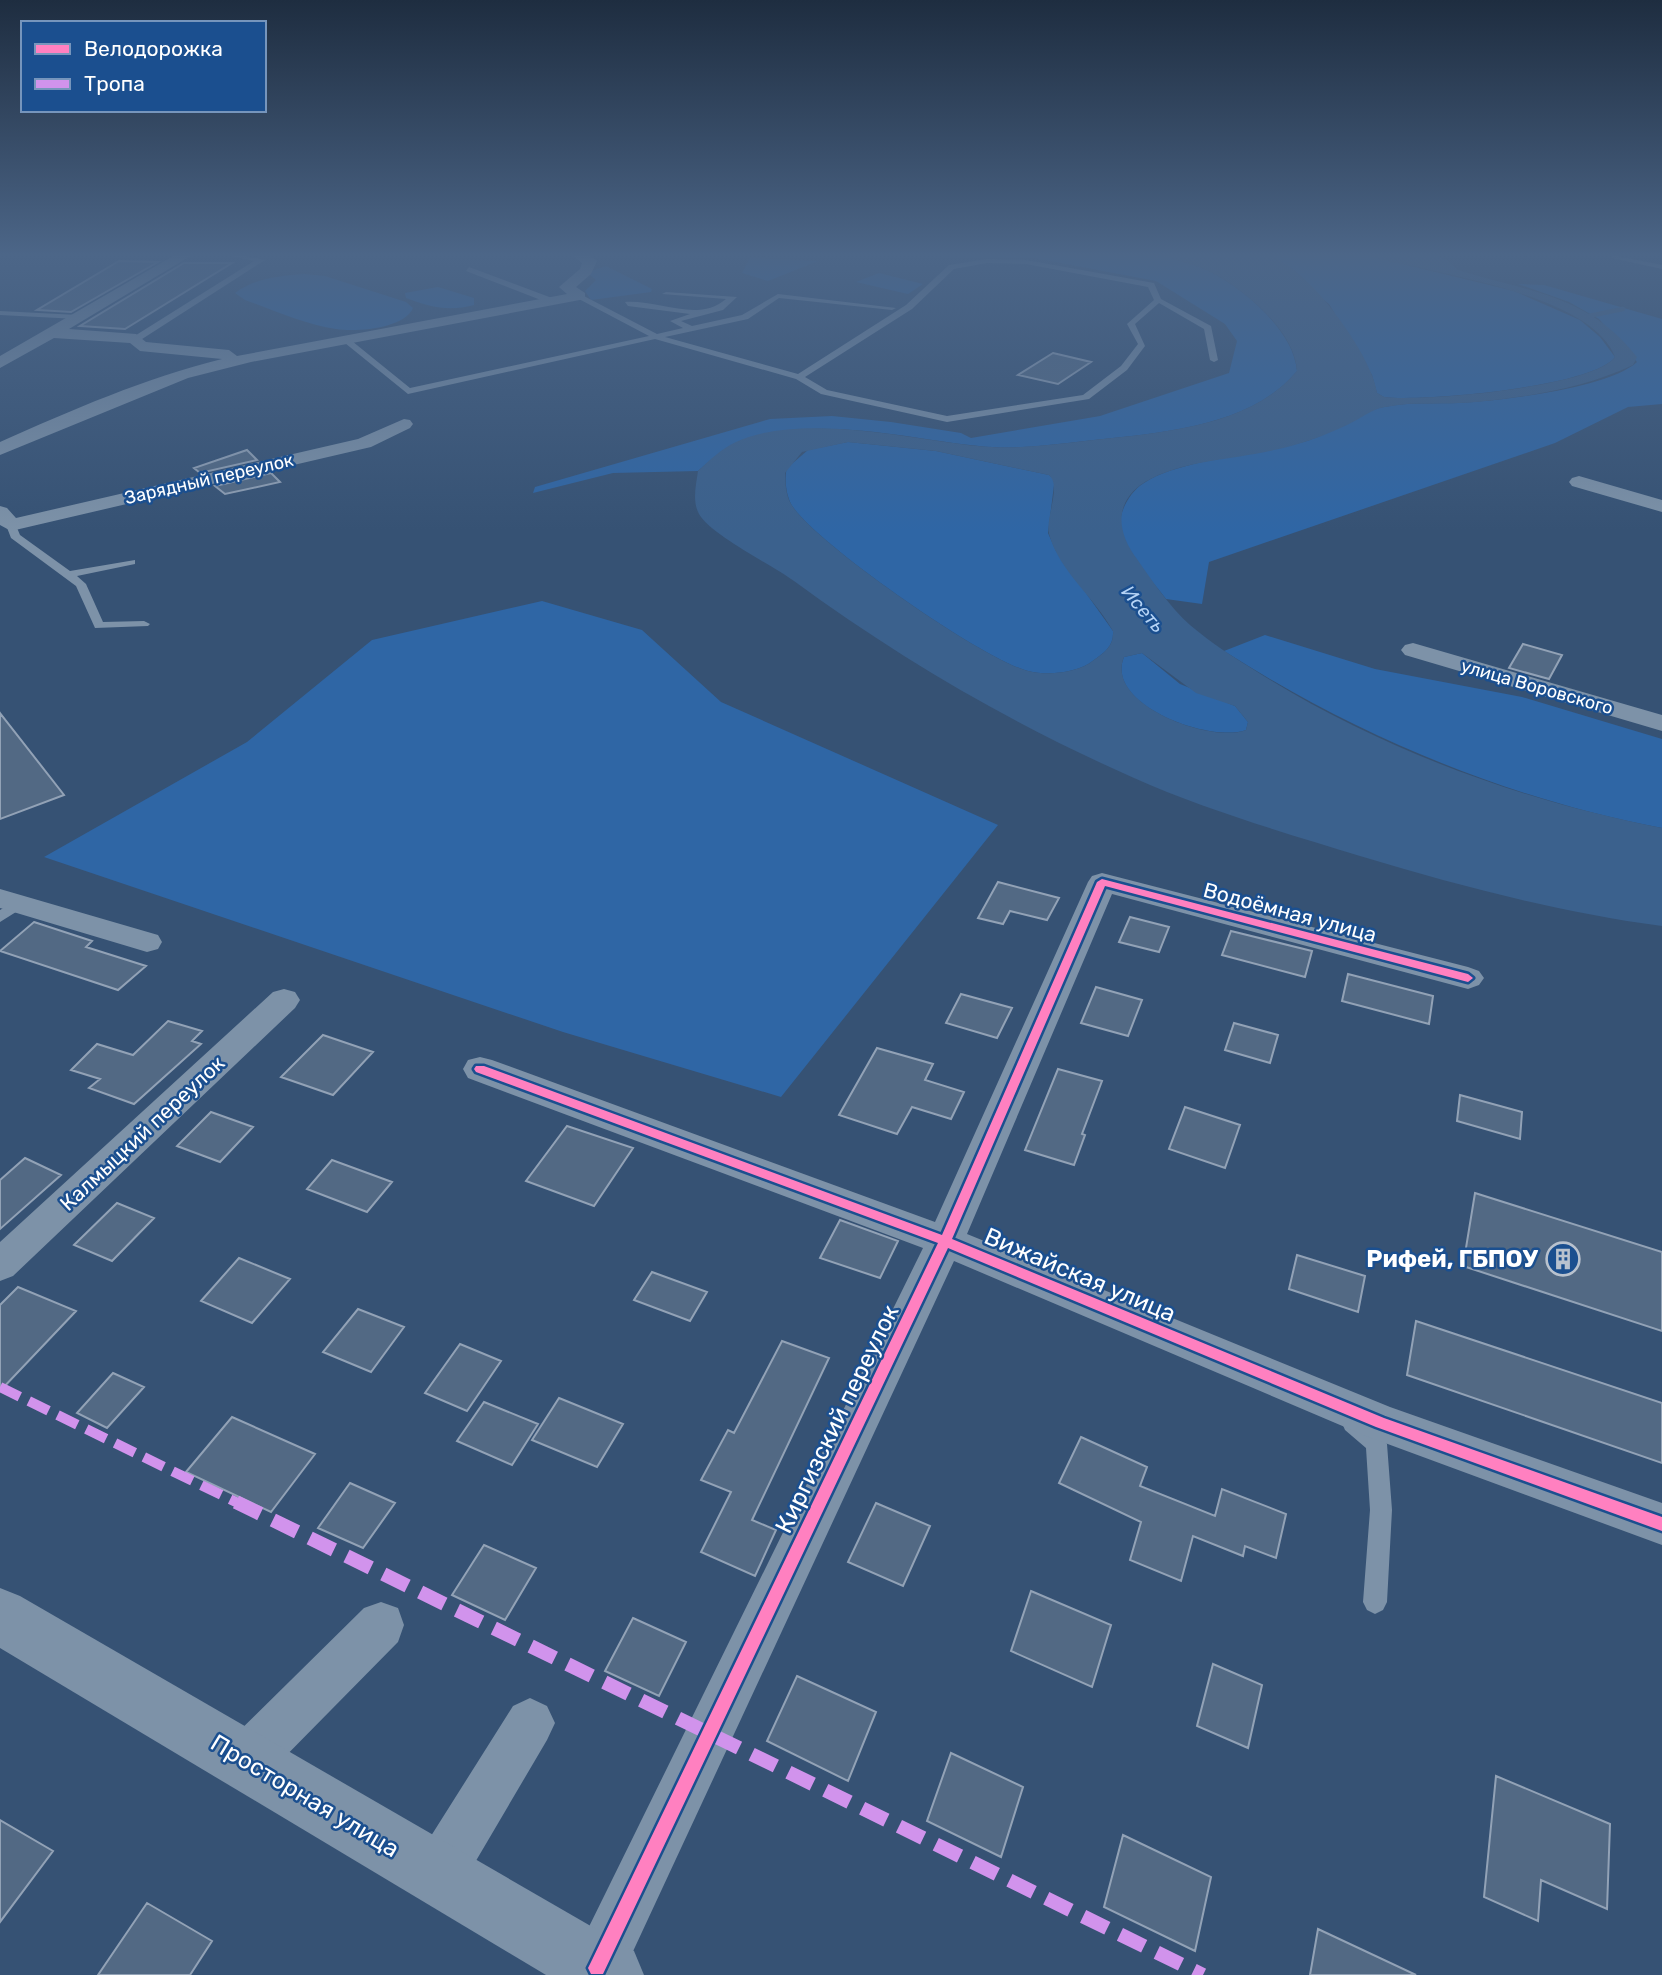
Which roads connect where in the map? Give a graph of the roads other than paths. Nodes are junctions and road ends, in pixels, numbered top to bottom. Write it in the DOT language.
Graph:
graph roads {
  1 [pos="27,347"];
  2 [pos="152,347"];
  3 [pos="302,347"];
  4 [pos="354,347"];
  5 [pos="610,347"];
  6 [pos="693,347"];
  7 [pos="846,347"];
  8 [pos="1140,347"];
  9 [pos="1212,347"];
  10 [pos="251,357"];
  11 [pos="1214,360"];
  12 [pos="0,363"];
  13 [pos="799,377"];
  14 [pos="404,424"];
  15 [pos="0,449"];
  16 [pos="1579,482"];
  17 [pos="1662,506"];
  18 [pos="8,528"];
  19 [pos="131,562"];
  20 [pos="68,575"];
  21 [pos="114,617"];
  22 [pos="144,624"];
  23 [pos="99,626"];
  24 [pos="1413,650"];
  25 [pos="1662,723"];
  26 [pos="1102,883"];
  27 [pos="6,906"];
  28 [pos="147,942"];
  29 [pos="1468,978"];
  30 [pos="284,1000"];
  31 [pos="480,1069"];
  32 [pos="945,1241"];
  33 [pos="0,1265"];
  34 [pos="1330,1402"];
  35 [pos="1662,1524"];
  36 [pos="1375,1602"];
  37 [pos="0,1616"];
  38 [pos="381,1625"];
  39 [pos="530,1723"];
  40 [pos="245,1760"];
  41 [pos="438,1874"];
  42 [pos="603,1972"];
  1 -- 12 [label="street"];
  2 -- 10 [label="street"];
  3 -- 10 [label="street"];
  4 -- 5 [label="lane"];
  6 -- 13 [label="lane"];
  7 -- 13 [label="lane"];
  8 -- 13 [label="lane"];
  9 -- 11 [label="lane"];
  10 -- 15 [label="street"];
  14 -- 18 [label="street, Зарядный переулок"];
  16 -- 17 [label="street"];
  18 -- 20 [label="lane"];
  19 -- 20 [label="lane"];
  20 -- 23 [label="lane"];
  21 -- 23 [label="lane"];
  22 -- 23 [label="lane"];
  24 -- 25 [label="street, улица Воровского"];
  26 -- 29 [label="street, Водоёмная улица"];
  26 -- 32 [label="street, Киргизский переулок"];
  27 -- 28 [label="street"];
  30 -- 33 [label="street, Калмыцкий переулок"];
  31 -- 32 [label="street, Вижайская улица"];
  32 -- 34 [label="street, Вижайская улица"];
  32 -- 42 [label="street, Киргизский переулок"];
  34 -- 35 [label="street, Вижайская улица"];
  34 -- 36 [label="lane"];
  37 -- 40 [label="street, Просторная улица"];
  38 -- 40 [label="street"];
  39 -- 41 [label="street"];
  40 -- 41 [label="street, Просторная улица"];
  41 -- 42 [label="street, Просторная улица"];
}
